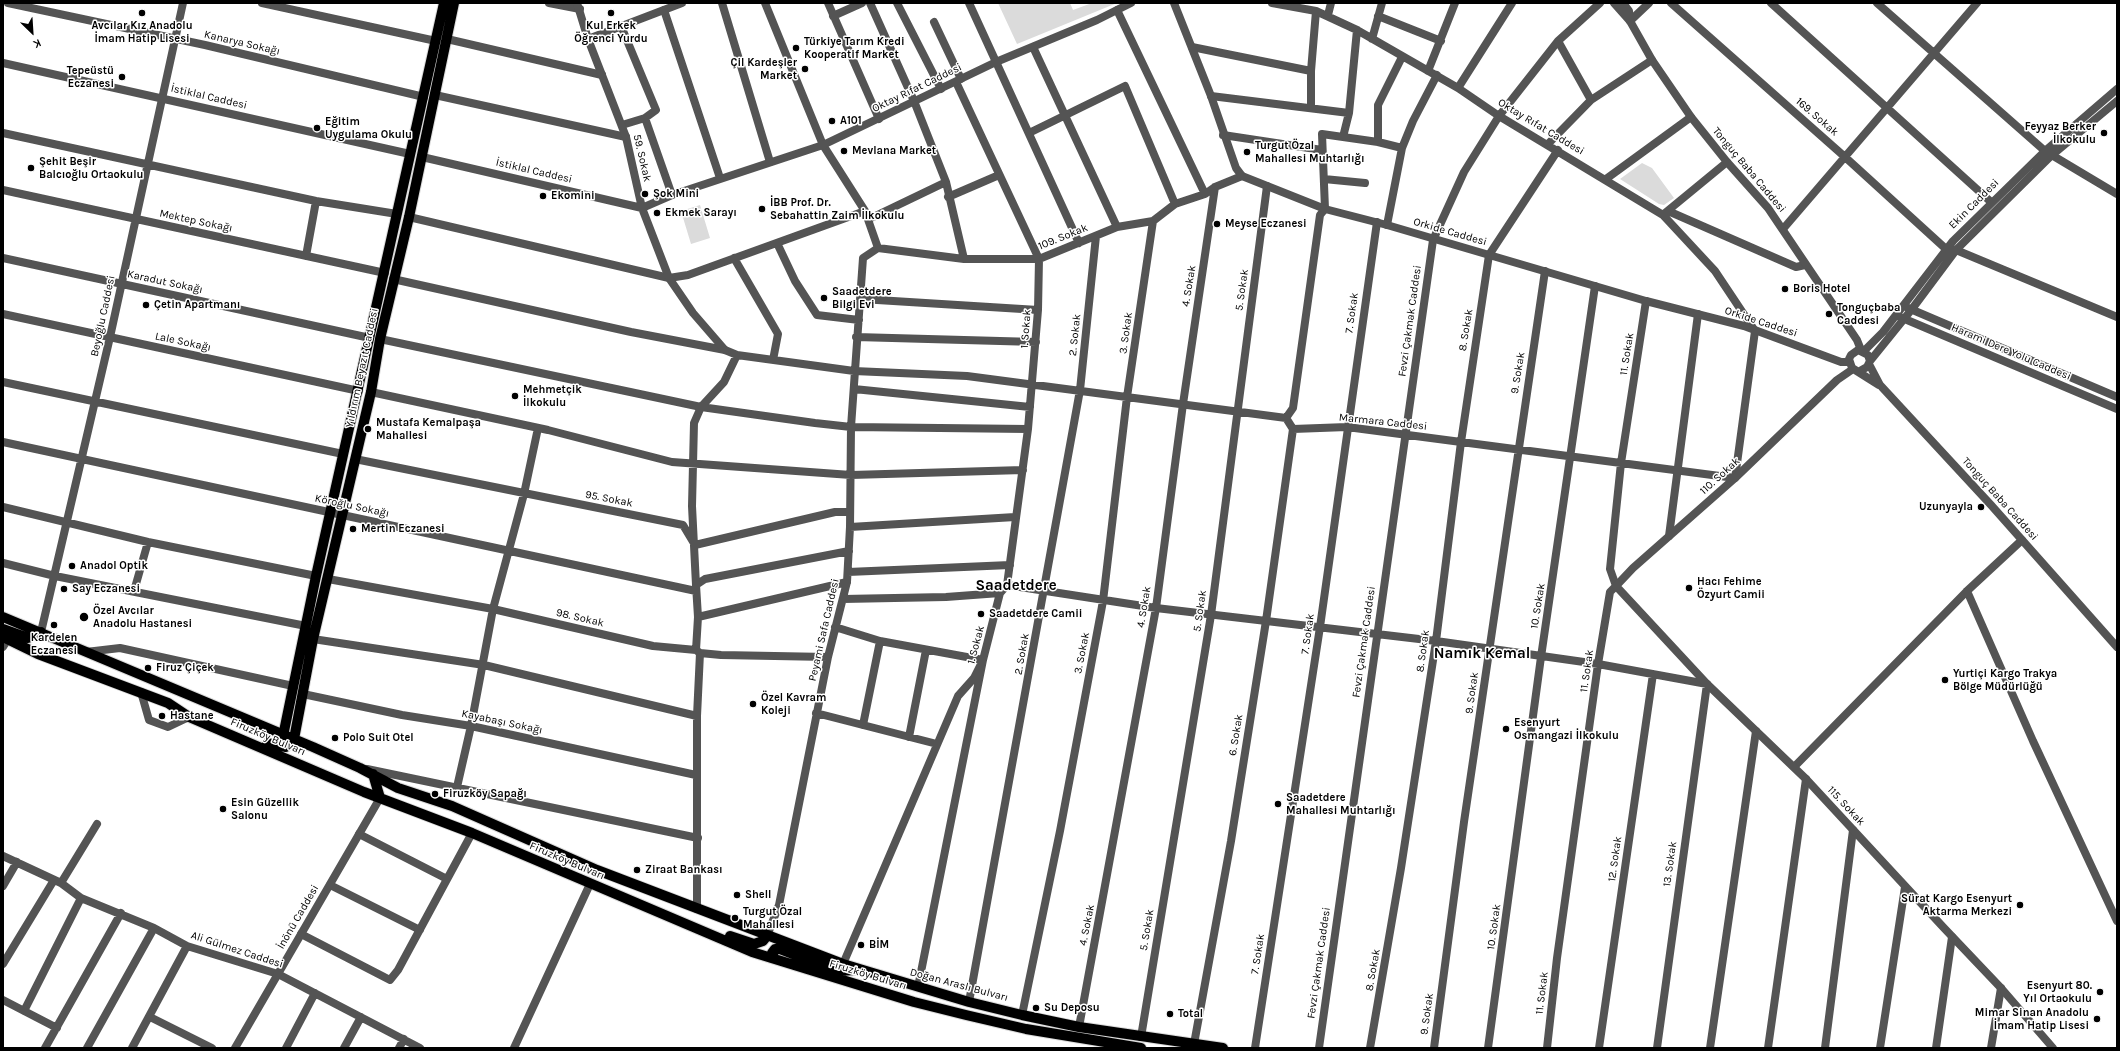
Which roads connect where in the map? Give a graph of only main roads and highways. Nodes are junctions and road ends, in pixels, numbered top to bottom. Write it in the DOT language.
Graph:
graph roads {
  1 [pos="444,3"];
  2 [pos="454,3"];
  3 [pos="410,154"];
  4 [pos="422,157"];
  5 [pos="389,276"];
  6 [pos="3,617"];
  7 [pos="3,629"];
  8 [pos="41,632"];
  9 [pos="5,641"];
  10 [pos="194,719"];
  11 [pos="282,734"];
  12 [pos="294,739"];
  13 [pos="282,747"];
  14 [pos="290,758"];
  15 [pos="373,774"];
  16 [pos="380,798"];
  17 [pos="697,909"];
  18 [pos="698,929"];
  19 [pos="767,936"];
  20 [pos="775,959"];
  21 [pos="862,970"];
  22 [pos="1141,1048"];
  23 [pos="1223,1048"];
  1 -- 3 [label="main road, Yıldırım Beyazıt Caddesi"];
  2 -- 4 [label="main road, Yıldırım Beyazıt Caddesi"];
  3 -- 4 [label="main road"];
  3 -- 5 [label="main road, Yıldırım Beyazıt Caddesi"];
  4 -- 5 [label="main road, Yıldırım Beyazıt Caddesi"];
  5 -- 11 [label="main road, Yıldırım Beyazıt Caddesi"];
  5 -- 12 [label="main road, Yıldırım Beyazıt Caddesi"];
  6 -- 8 [label="main road, Firuzköy Bulvarı"];
  7 -- 8 [label="main road"];
  8 -- 11 [label="main road, Firuzköy Bulvarı"];
  9 -- 10 [label="main road, Firuzköy Bulvarı"];
  10 -- 13 [label="main road"];
  10 -- 14 [label="main road, Firuzköy Bulvarı"];
  11 -- 12 [label="main road, Firuzköy Bulvarı"];
  11 -- 13 [label="main road, Yıldırım Beyazıt Caddesi"];
  12 -- 13 [label="main road"];
  12 -- 15 [label="main road, Firuzköy Bulvarı"];
  13 -- 14 [label="main road"];
  14 -- 16 [label="main road, Firuzköy Bulvarı"];
  15 -- 16 [label="main road"];
  15 -- 17 [label="main road, Firuzköy Bulvarı"];
  16 -- 18 [label="main road, Firuzköy Bulvarı"];
  17 -- 19 [label="main road, Doğan Araslı Bulvarı"];
  18 -- 19 [label="main road"];
  18 -- 20 [label="main road, Firuzköy Bulvarı"];
  19 -- 21 [label="main road, Doğan Araslı Bulvarı"];
  20 -- 21 [label="main road"];
  20 -- 22 [label="main road, Firuzköy Bulvarı"];
  21 -- 23 [label="main road, Doğan Araslı Bulvarı"];
}
